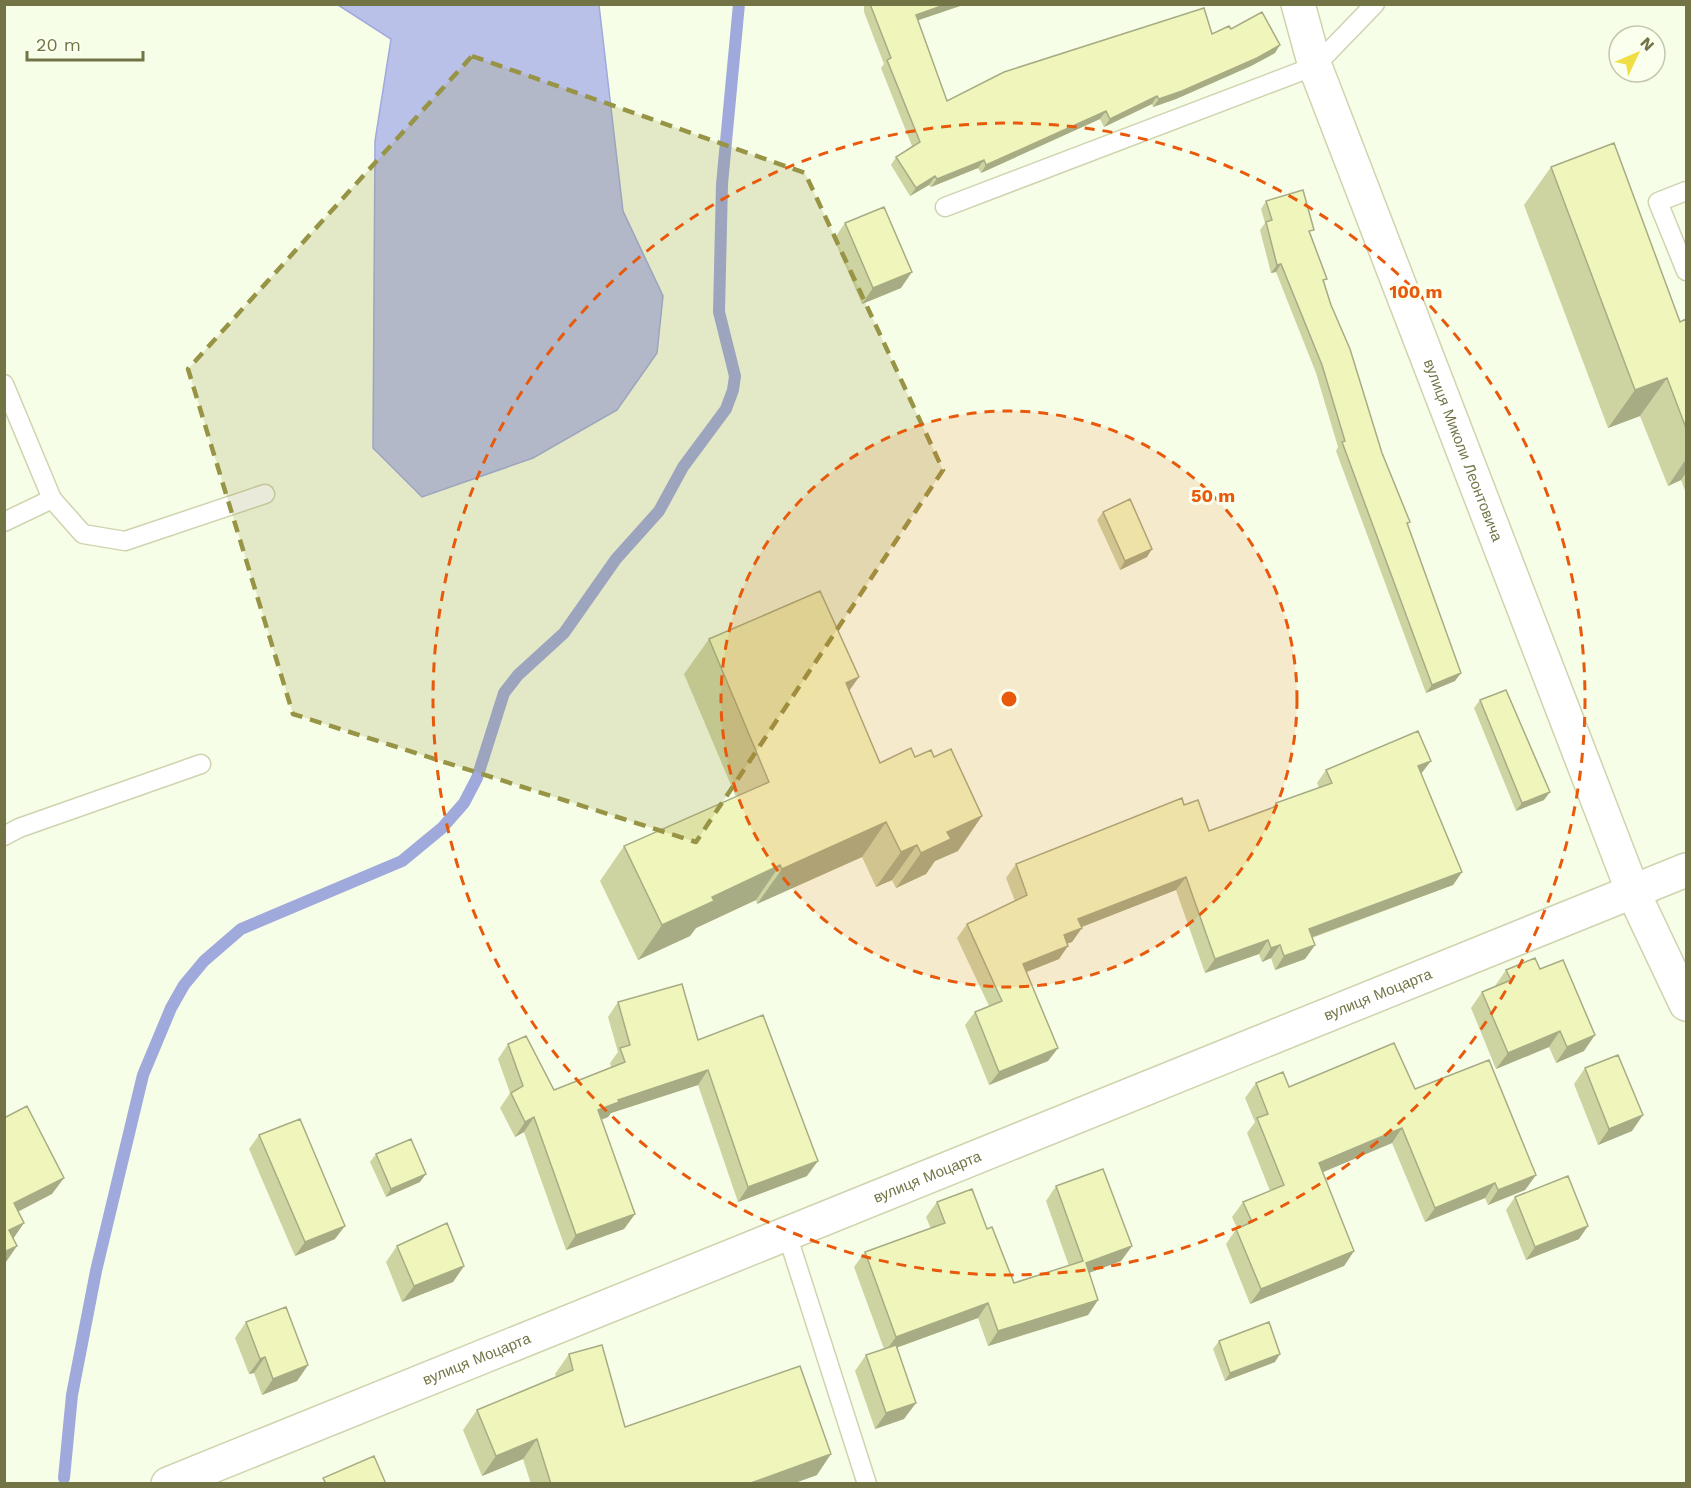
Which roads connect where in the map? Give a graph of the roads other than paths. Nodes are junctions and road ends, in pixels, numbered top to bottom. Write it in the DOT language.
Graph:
graph roads {
  1 [pos="1298,4"];
  2 [pos="1375,4"];
  3 [pos="1315,66"];
  4 [pos="1686,191"];
  5 [pos="945,207"];
  6 [pos="1686,271"];
  7 [pos="4,384"];
  8 [pos="265,494"];
  9 [pos="52,499"];
  10 [pos="4,522"];
  11 [pos="201,764"];
  12 [pos="4,836"];
  13 [pos="1686,870"];
  14 [pos="1633,892"];
  15 [pos="1686,1004"];
  16 [pos="787,1234"];
  17 [pos="168,1484"];
  18 [pos="867,1484"];
  1 -- 3 [label="street, вулиця Миколи Леонтовича"];
  2 -- 3 [label="lane"];
  3 -- 5 [label="lane"];
  3 -- 14 [label="street, вулиця Миколи Леонтовича"];
  4 -- 6 [label="lane"];
  7 -- 9 [label="lane"];
  8 -- 9 [label="lane"];
  9 -- 10 [label="lane"];
  11 -- 12 [label="lane"];
  13 -- 14 [label="street, вулиця Моцарта"];
  14 -- 15 [label="street, вулиця Миколи Леонтовича"];
  14 -- 16 [label="street, вулиця Моцарта"];
  16 -- 17 [label="street, вулиця Моцарта"];
  16 -- 18 [label="lane"];
}
